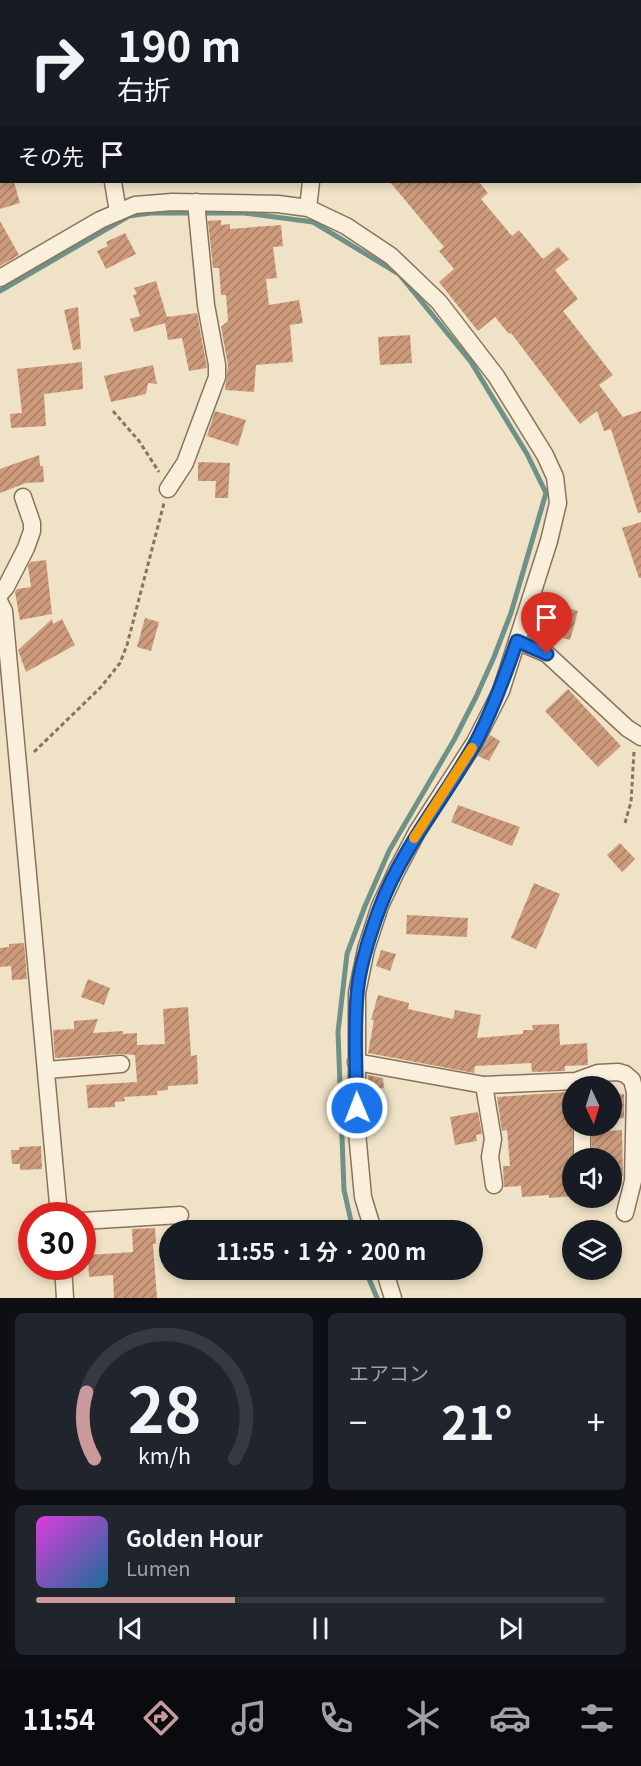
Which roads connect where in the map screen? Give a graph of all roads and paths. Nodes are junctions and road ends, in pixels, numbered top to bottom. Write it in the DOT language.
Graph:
graph roads {
  1 [pos="113,183"];
  2 [pos="311,183"];
  3 [pos="308,208"];
  4 [pos="196,209"];
  5 [pos="118,212"];
  6 [pos="0,278"];
  7 [pos="113,411"];
  8 [pos="168,489"];
  9 [pos="23,497"];
  10 [pos="0,594"];
  11 [pos="0,603"];
  12 [pos="517,641"];
  13 [pos="6,709"];
  14 [pos="641,737"];
  15 [pos="18,764"];
  16 [pos="625,823"];
  17 [pos="356,1062"];
  18 [pos="121,1064"];
  19 [pos="47,1070"];
  20 [pos="594,1076"];
  21 [pos="562,1082"];
  22 [pos="484,1085"];
  23 [pos="494,1185"];
  24 [pos="57,1202"];
  25 [pos="625,1213"];
  26 [pos="180,1215"];
  27 [pos="96,1220"];
  28 [pos="370,1220"];
  29 [pos="64,1280"];
  30 [pos="387,1280"];
  31 [pos="65,1298"];
  32 [pos="393,1298"];
  1 -- 5 [label="street"];
  2 -- 3 [label="street"];
  3 -- 4 [label="street"];
  3 -- 12 [label="street"];
  4 -- 5 [label="street"];
  4 -- 8 [label="street"];
  5 -- 6 [label="street"];
  7 -- 8 [label="path"];
  8 -- 15 [label="path"];
  9 -- 10 [label="street"];
  11 -- 13 [label="street"];
  12 -- 14 [label="street"];
  12 -- 17 [label="street"];
  13 -- 15 [label="street"];
  14 -- 16 [label="path"];
  15 -- 19 [label="street"];
  17 -- 22 [label="street"];
  17 -- 28 [label="street"];
  18 -- 19 [label="street"];
  19 -- 24 [label="street"];
  20 -- 25 [label="street"];
  21 -- 22 [label="street"];
  22 -- 23 [label="street"];
  26 -- 27 [label="street"];
  29 -- 31 [label="street"];
  30 -- 32 [label="street"];
}
